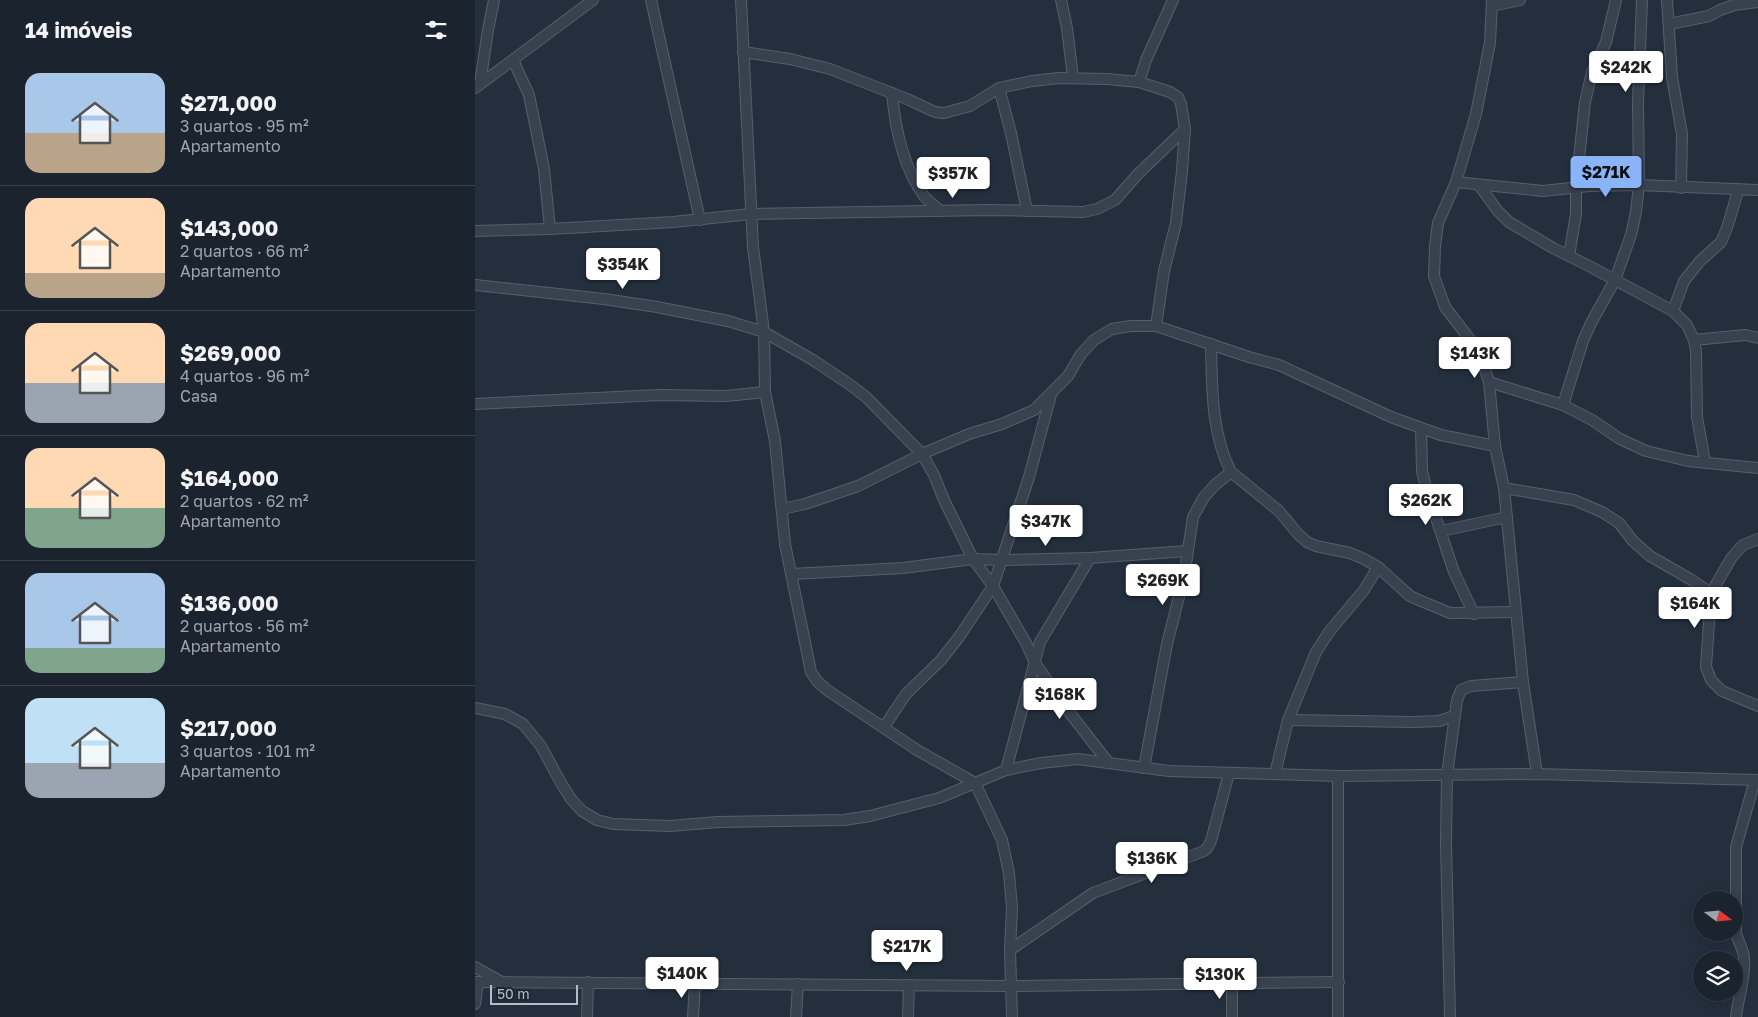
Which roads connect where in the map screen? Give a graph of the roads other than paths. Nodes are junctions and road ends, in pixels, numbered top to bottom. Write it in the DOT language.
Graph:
graph roads {
  1 [pos="494,0"];
  2 [pos="593,0"];
  3 [pos="651,0"];
  4 [pos="741,0"];
  5 [pos="1061,0"];
  6 [pos="1173,0"];
  7 [pos="1520,0"];
  8 [pos="1616,0"];
  9 [pos="1642,0"];
  10 [pos="1667,0"];
  11 [pos="1758,2"];
  12 [pos="1497,3"];
  13 [pos="1669,24"];
  14 [pos="743,52"];
  15 [pos="513,60"];
  16 [pos="1073,78"];
  17 [pos="1139,82"];
  18 [pos="477,86"];
  19 [pos="999,88"];
  20 [pos="892,93"];
  21 [pos="1185,129"];
  22 [pos="1456,182"];
  23 [pos="1479,185"];
  24 [pos="1639,185"];
  25 [pos="1575,188"];
  26 [pos="1681,188"];
  27 [pos="1738,190"];
  28 [pos="1758,190"];
  29 [pos="1027,211"];
  30 [pos="941,212"];
  31 [pos="751,214"];
  32 [pos="700,220"];
  33 [pos="550,228"];
  34 [pos="475,231"];
  35 [pos="1569,256"];
  36 [pos="1615,280"];
  37 [pos="475,285"];
  38 [pos="1673,311"];
  39 [pos="1156,326"];
  40 [pos="764,332"];
  41 [pos="1758,338"];
  42 [pos="1694,340"];
  43 [pos="1211,344"];
  44 [pos="1489,382"];
  45 [pos="765,392"];
  46 [pos="1051,394"];
  47 [pos="475,404"];
  48 [pos="1563,406"];
  49 [pos="1421,428"];
  50 [pos="1495,446"];
  51 [pos="922,454"];
  52 [pos="1705,462"];
  53 [pos="1758,468"];
  54 [pos="1231,472"];
  55 [pos="1504,488"];
  56 [pos="782,509"];
  57 [pos="1507,517"];
  58 [pos="1441,531"];
  59 [pos="1758,539"];
  60 [pos="1187,551"];
  61 [pos="1090,558"];
  62 [pos="973,559"];
  63 [pos="1002,560"];
  64 [pos="1378,567"];
  65 [pos="792,574"];
  66 [pos="993,586"];
  67 [pos="1711,593"];
  68 [pos="1516,612"];
  69 [pos="1474,614"];
  70 [pos="1034,662"];
  71 [pos="1523,682"];
  72 [pos="1758,706"];
  73 [pos="475,708"];
  74 [pos="1454,716"];
  75 [pos="1288,720"];
  76 [pos="884,727"];
  77 [pos="1108,762"];
  78 [pos="1143,768"];
  79 [pos="1006,770"];
  80 [pos="1229,773"];
  81 [pos="1275,774"];
  82 [pos="1537,774"];
  83 [pos="1447,775"];
  84 [pos="1338,776"];
  85 [pos="1757,780"];
  86 [pos="975,782"];
  87 [pos="1010,950"];
  88 [pos="475,967"];
  89 [pos="477,982"];
  90 [pos="503,982"];
  91 [pos="588,982"];
  92 [pos="1339,982"];
  93 [pos="695,983"];
  94 [pos="1232,983"];
  95 [pos="798,984"];
  96 [pos="909,985"];
  97 [pos="1011,986"];
  98 [pos="475,1004"];
  99 [pos="587,1017"];
  100 [pos="693,1017"];
  101 [pos="796,1017"];
  102 [pos="907,1017"];
  103 [pos="1012,1017"];
  104 [pos="1232,1017"];
  105 [pos="1338,1017"];
  106 [pos="1450,1017"];
  107 [pos="1736,1017"];
  1 -- 18 [label="street"];
  2 -- 15 [label="street"];
  3 -- 32 [label="street"];
  4 -- 14 [label="street"];
  5 -- 16 [label="street"];
  6 -- 17 [label="street"];
  7 -- 12 [label="street"];
  8 -- 25 [label="street"];
  9 -- 24 [label="street"];
  10 -- 13 [label="street"];
  11 -- 13 [label="street"];
  12 -- 22 [label="street"];
  13 -- 26 [label="street"];
  14 -- 20 [label="street"];
  14 -- 31 [label="street"];
  15 -- 18 [label="street"];
  15 -- 33 [label="street"];
  16 -- 17 [label="street"];
  16 -- 19 [label="street"];
  17 -- 21 [label="street"];
  19 -- 20 [label="street"];
  19 -- 29 [label="street"];
  20 -- 30 [label="street"];
  21 -- 29 [label="street"];
  21 -- 39 [label="street"];
  22 -- 23 [label="street"];
  22 -- 44 [label="street"];
  23 -- 25 [label="street"];
  23 -- 35 [label="street"];
  24 -- 25 [label="street"];
  24 -- 26 [label="street"];
  24 -- 36 [label="street"];
  25 -- 35 [label="street"];
  26 -- 27 [label="street"];
  27 -- 28 [label="street"];
  27 -- 38 [label="street"];
  29 -- 30 [label="street"];
  30 -- 31 [label="street"];
  31 -- 32 [label="street"];
  31 -- 40 [label="street"];
  32 -- 33 [label="street"];
  33 -- 34 [label="street"];
  35 -- 36 [label="street"];
  36 -- 38 [label="street"];
  36 -- 48 [label="street"];
  37 -- 40 [label="street"];
  38 -- 42 [label="street"];
  39 -- 43 [label="street"];
  39 -- 46 [label="street"];
  40 -- 45 [label="street"];
  40 -- 51 [label="street"];
  41 -- 42 [label="street"];
  42 -- 52 [label="street"];
  43 -- 49 [label="street"];
  43 -- 54 [label="street"];
  44 -- 48 [label="street"];
  44 -- 50 [label="street"];
  45 -- 47 [label="street"];
  45 -- 56 [label="street"];
  46 -- 51 [label="street"];
  46 -- 63 [label="street"];
  48 -- 52 [label="street"];
  49 -- 50 [label="street"];
  49 -- 58 [label="street"];
  50 -- 55 [label="street"];
  51 -- 56 [label="street"];
  51 -- 62 [label="street"];
  52 -- 53 [label="street"];
  54 -- 60 [label="street"];
  54 -- 64 [label="street"];
  55 -- 57 [label="street"];
  55 -- 67 [label="street"];
  56 -- 65 [label="street"];
  57 -- 58 [label="street"];
  57 -- 68 [label="street"];
  58 -- 69 [label="street"];
  59 -- 67 [label="street"];
  60 -- 61 [label="street"];
  60 -- 78 [label="street"];
  61 -- 63 [label="street"];
  61 -- 70 [label="street"];
  62 -- 63 [label="street"];
  62 -- 65 [label="street"];
  62 -- 66 [label="street"];
  63 -- 66 [label="street"];
  64 -- 69 [label="street"];
  64 -- 75 [label="street"];
  65 -- 76 [label="street"];
  66 -- 70 [label="street"];
  66 -- 76 [label="street"];
  67 -- 72 [label="street"];
  68 -- 69 [label="street"];
  68 -- 71 [label="street"];
  70 -- 77 [label="street"];
  70 -- 79 [label="street"];
  71 -- 74 [label="street"];
  71 -- 82 [label="street"];
  73 -- 86 [label="street"];
  74 -- 75 [label="street"];
  74 -- 83 [label="street"];
  75 -- 81 [label="street"];
  76 -- 86 [label="street"];
  77 -- 78 [label="street"];
  77 -- 79 [label="street"];
  78 -- 80 [label="street"];
  79 -- 86 [label="street"];
  80 -- 81 [label="street"];
  80 -- 87 [label="street"];
  81 -- 84 [label="street"];
  82 -- 83 [label="street"];
  82 -- 85 [label="street"];
  83 -- 84 [label="street"];
  83 -- 106 [label="street"];
  84 -- 92 [label="street"];
  85 -- 107 [label="street"];
  86 -- 87 [label="street"];
  87 -- 97 [label="street"];
  88 -- 90 [label="street"];
  89 -- 90 [label="street"];
  89 -- 98 [label="street"];
  90 -- 91 [label="street"];
  91 -- 93 [label="street"];
  91 -- 99 [label="street"];
  92 -- 94 [label="street"];
  92 -- 105 [label="street"];
  93 -- 95 [label="street"];
  93 -- 100 [label="street"];
  94 -- 97 [label="street"];
  94 -- 104 [label="street"];
  95 -- 96 [label="street"];
  95 -- 101 [label="street"];
  96 -- 97 [label="street"];
  96 -- 102 [label="street"];
  97 -- 103 [label="street"];
}
